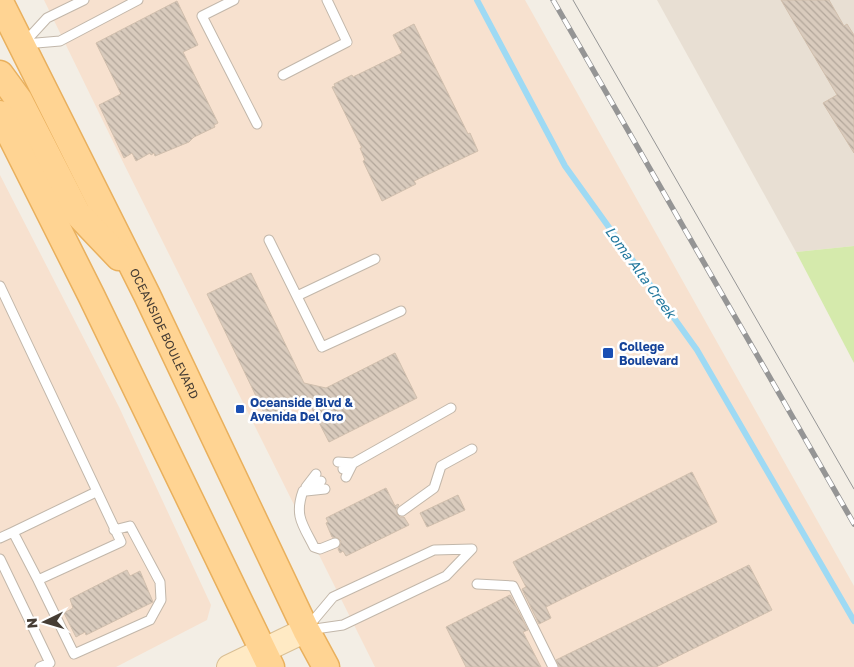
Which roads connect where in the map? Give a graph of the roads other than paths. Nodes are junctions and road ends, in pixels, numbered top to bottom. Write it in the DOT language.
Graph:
graph roads {
  1 [pos="84,0"];
  2 [pos="138,0"];
  3 [pos="234,0"];
  4 [pos="327,0"];
  5 [pos="0,2"];
  6 [pos="11,44"];
  7 [pos="0,74"];
  8 [pos="283,75"];
  9 [pos="0,114"];
  10 [pos="257,124"];
  11 [pos="269,240"];
  12 [pos="375,259"];
  13 [pos="138,278"];
  14 [pos="0,286"];
  15 [pos="296,296"];
  16 [pos="401,311"];
  17 [pos="451,408"];
  18 [pos="472,449"];
  19 [pos="354,463"];
  20 [pos="321,482"];
  21 [pos="96,492"];
  22 [pos="402,511"];
  23 [pos="114,530"];
  24 [pos="14,532"];
  25 [pos="0,538"];
  26 [pos="335,543"];
  27 [pos="0,559"];
  28 [pos="38,580"];
  29 [pos="477,584"];
  30 [pos="306,630"];
  31 [pos="267,659"];
  32 [pos="40,667"];
  33 [pos="229,667"];
  34 [pos="326,667"];
  35 [pos="552,667"];
  1 -- 6 [label="lane"];
  2 -- 6 [label="lane"];
  3 -- 10 [label="lane"];
  4 -- 8 [label="lane"];
  5 -- 6 [label="main road, OCEANSIDE BOULEVARD"];
  6 -- 13 [label="main road, OCEANSIDE BOULEVARD"];
  7 -- 13 [label="main road"];
  9 -- 31 [label="main road"];
  11 -- 15 [label="lane"];
  12 -- 15 [label="lane"];
  13 -- 30 [label="main road, OCEANSIDE BOULEVARD"];
  14 -- 21 [label="lane"];
  15 -- 16 [label="lane"];
  17 -- 19 [label="lane"];
  18 -- 22 [label="lane"];
  19 -- 19 [label="lane"];
  20 -- 26 [label="lane"];
  21 -- 23 [label="lane"];
  21 -- 24 [label="lane"];
  23 -- 28 [label="lane"];
  23 -- 28 [label="lane"];
  24 -- 25 [label="lane"];
  24 -- 28 [label="lane"];
  27 -- 32 [label="lane"];
  29 -- 35 [label="lane"];
  30 -- 30 [label="lane"];
  30 -- 31 [label="street"];
  30 -- 34 [label="main road, OCEANSIDE BOULEVARD"];
  31 -- 33 [label="street"];
}
